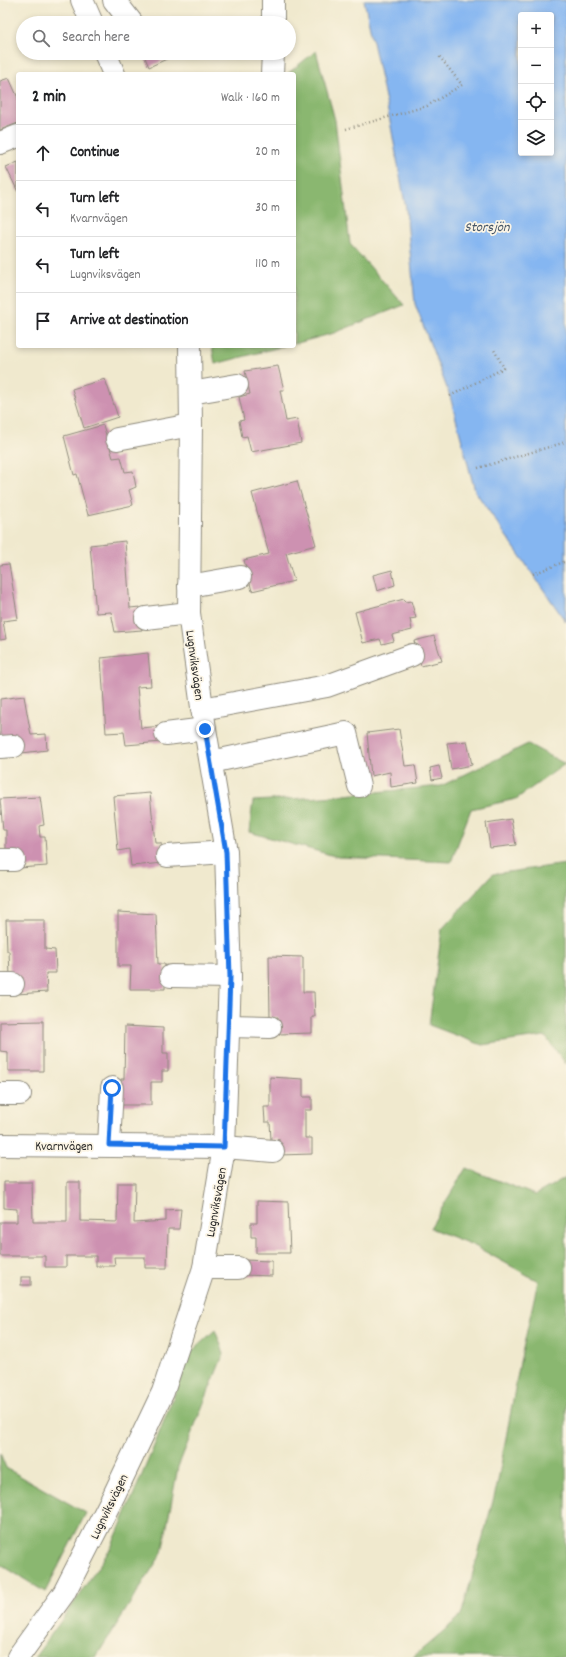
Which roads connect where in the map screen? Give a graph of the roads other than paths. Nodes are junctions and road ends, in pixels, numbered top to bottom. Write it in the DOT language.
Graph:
graph roads {
  1 [pos="82,0"];
  2 [pos="114,0"];
  3 [pos="273,0"];
  4 [pos="89,16"];
  5 [pos="127,16"];
  6 [pos="272,16"];
  7 [pos="108,60"];
  8 [pos="272,60"];
  9 [pos="113,72"];
  10 [pos="272,72"];
  11 [pos="16,137"];
  12 [pos="0,143"];
  13 [pos="190,348"];
  14 [pos="238,385"];
  15 [pos="191,393"];
  16 [pos="191,425"];
  17 [pos="117,439"];
  18 [pos="240,577"];
  19 [pos="189,586"];
  20 [pos="189,613"];
  21 [pos="146,618"];
  22 [pos="412,655"];
  23 [pos="204,719"];
  24 [pos="166,734"];
  25 [pos="211,762"];
  26 [pos="359,786"];
  27 [pos="226,852"];
  28 [pos="167,856"];
  29 [pos="171,976"];
  30 [pos="230,977"];
  31 [pos="229,1026"];
  32 [pos="270,1027"];
  33 [pos="112,1088"];
  34 [pos="0,1145"];
  35 [pos="109,1145"];
  36 [pos="224,1147"];
  37 [pos="272,1152"];
  38 [pos="204,1268"];
  39 [pos="238,1268"];
  40 [pos="18,1657"];
  1 -- 4 [label="street"];
  2 -- 5 [label="street"];
  3 -- 6 [label="street"];
  7 -- 9 [label="street"];
  8 -- 10 [label="street"];
  11 -- 12 [label="street"];
  13 -- 15 [label="street, Lugnviksvägen"];
  14 -- 15 [label="street"];
  15 -- 16 [label="street, Lugnviksvägen"];
  16 -- 17 [label="street"];
  16 -- 19 [label="street, Lugnviksvägen"];
  18 -- 19 [label="street"];
  19 -- 20 [label="street, Lugnviksvägen"];
  20 -- 21 [label="street"];
  20 -- 23 [label="street, Lugnviksvägen"];
  22 -- 23 [label="street"];
  23 -- 24 [label="street"];
  23 -- 25 [label="street, Lugnviksvägen"];
  25 -- 26 [label="street"];
  25 -- 27 [label="street, Lugnviksvägen"];
  27 -- 28 [label="street"];
  27 -- 30 [label="street, Lugnviksvägen"];
  29 -- 30 [label="street"];
  30 -- 31 [label="street, Lugnviksvägen"];
  31 -- 32 [label="street"];
  31 -- 36 [label="street, Lugnviksvägen"];
  33 -- 35 [label="street"];
  34 -- 35 [label="street, Kvarnvägen"];
  35 -- 36 [label="street, Kvarnvägen"];
  36 -- 37 [label="street, Kvarnvägen"];
  36 -- 38 [label="street, Lugnviksvägen"];
  38 -- 39 [label="street"];
  38 -- 40 [label="street, Lugnviksvägen"];
}
